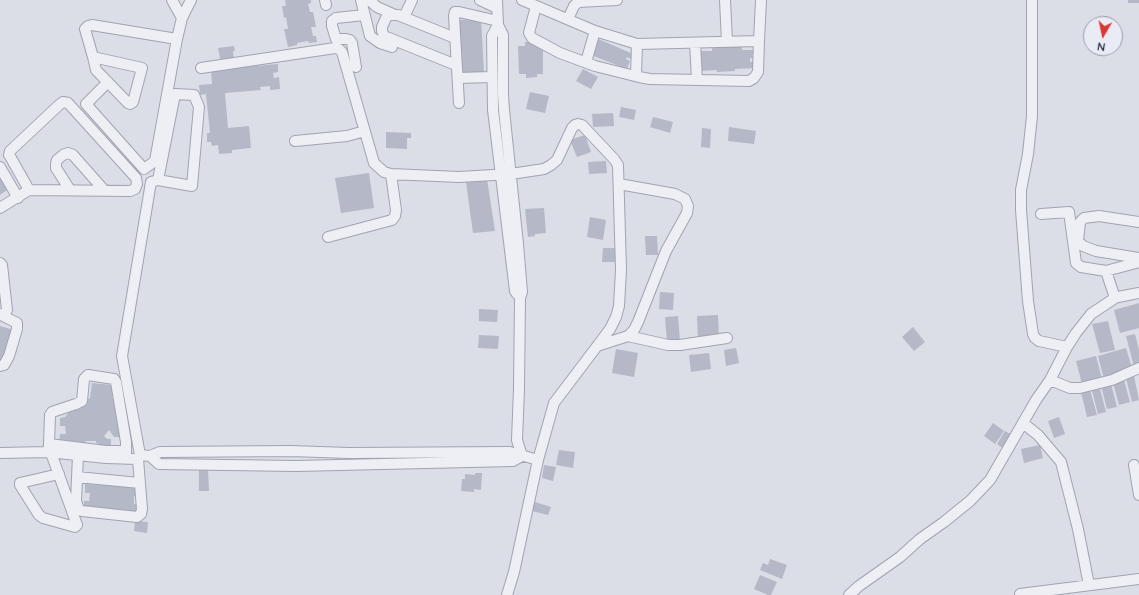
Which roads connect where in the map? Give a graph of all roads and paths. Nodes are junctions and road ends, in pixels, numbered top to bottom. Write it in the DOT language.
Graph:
graph roads {
  1 [pos="172,0"];
  2 [pos="191,0"];
  3 [pos="361,0"];
  4 [pos="369,0"];
  5 [pos="412,0"];
  6 [pos="480,0"];
  7 [pos="522,0"];
  8 [pos="617,0"];
  9 [pos="725,0"];
  10 [pos="761,0"];
  11 [pos="1032,0"];
  12 [pos="497,4"];
  13 [pos="536,6"];
  14 [pos="394,14"];
  15 [pos="364,15"];
  16 [pos="404,17"];
  17 [pos="182,18"];
  18 [pos="568,19"];
  19 [pos="498,23"];
  20 [pos="595,31"];
  21 [pos="455,38"];
  22 [pos="177,39"];
  23 [pos="759,41"];
  24 [pos="727,42"];
  25 [pos="695,43"];
  26 [pos="637,44"];
  27 [pos="392,47"];
  28 [pos="93,57"];
  29 [pos="586,62"];
  30 [pos="456,65"];
  31 [pos="356,67"];
  32 [pos="201,68"];
  33 [pos="636,76"];
  34 [pos="492,77"];
  35 [pos="458,78"];
  36 [pos="696,80"];
  37 [pos="108,82"];
  38 [pos="459,103"];
  39 [pos="493,110"];
  40 [pos="504,110"];
  41 [pos="364,130"];
  42 [pos="295,141"];
  43 [pos="0,166"];
  44 [pos="391,174"];
  45 [pos="506,174"];
  46 [pos="158,180"];
  47 [pos="619,184"];
  48 [pos="29,190"];
  49 [pos="70,190"];
  50 [pos="104,190"];
  51 [pos="18,198"];
  52 [pos="0,208"];
  53 [pos="1041,214"];
  54 [pos="1139,222"];
  55 [pos="328,237"];
  56 [pos="1139,258"];
  57 [pos="1139,262"];
  58 [pos="0,263"];
  59 [pos="1106,271"];
  60 [pos="1139,293"];
  61 [pos="1115,298"];
  62 [pos="0,315"];
  63 [pos="628,336"];
  64 [pos="727,338"];
  65 [pos="597,346"];
  66 [pos="1066,347"];
  67 [pos="0,366"];
  68 [pos="1139,368"];
  69 [pos="1050,380"];
  70 [pos="1023,423"];
  71 [pos="50,450"];
  72 [pos="0,453"];
  73 [pos="78,455"];
  74 [pos="126,455"];
  75 [pos="150,456"];
  76 [pos="522,456"];
  77 [pos="139,457"];
  78 [pos="538,460"];
  79 [pos="1134,465"];
  80 [pos="59,474"];
  81 [pos="77,477"];
  82 [pos="140,483"];
  83 [pos="1139,495"];
  84 [pos="1139,579"];
  85 [pos="1089,586"];
  86 [pos="1020,594"];
  87 [pos="507,595"];
  88 [pos="849,595"];
  1 -- 17 [label="street"];
  2 -- 17 [label="street"];
  3 -- 15 [label="street"];
  4 -- 14 [label="street"];
  5 -- 16 [label="street"];
  6 -- 12 [label="street"];
  7 -- 13 [label="street"];
  8 -- 18 [label="street"];
  9 -- 24 [label="street"];
  10 -- 23 [label="street"];
  11 -- 66 [label="street"];
  12 -- 19 [label="street"];
  13 -- 18 [label="street"];
  13 -- 29 [label="street"];
  14 -- 16 [label="street"];
  14 -- 30 [label="street"];
  15 -- 27 [label="street"];
  15 -- 31 [label="street"];
  16 -- 21 [label="street"];
  17 -- 22 [label="street"];
  18 -- 20 [label="street"];
  19 -- 21 [label="street"];
  19 -- 34 [label="street"];
  19 -- 40 [label="street"];
  20 -- 26 [label="street"];
  20 -- 29 [label="street"];
  21 -- 30 [label="street"];
  22 -- 28 [label="street"];
  22 -- 37 [label="street"];
  23 -- 24 [label="street"];
  23 -- 36 [label="street"];
  24 -- 25 [label="street"];
  25 -- 26 [label="street"];
  25 -- 36 [label="street"];
  26 -- 33 [label="street"];
  28 -- 37 [label="street"];
  28 -- 37 [label="street"];
  29 -- 33 [label="street"];
  30 -- 35 [label="street"];
  32 -- 41 [label="street"];
  33 -- 36 [label="street"];
  34 -- 35 [label="street"];
  34 -- 39 [label="street"];
  35 -- 38 [label="street"];
  39 -- 40 [label="street"];
  39 -- 45 [label="street"];
  40 -- 45 [label="street"];
  41 -- 42 [label="street"];
  41 -- 44 [label="street"];
  43 -- 51 [label="street"];
  44 -- 45 [label="street"];
  44 -- 55 [label="street"];
  45 -- 47 [label="street"];
  45 -- 76 [label="street"];
  46 -- 46 [label="street"];
  46 -- 77 [label="street"];
  47 -- 63 [label="street"];
  47 -- 65 [label="street"];
  48 -- 49 [label="street"];
  48 -- 50 [label="street"];
  48 -- 51 [label="street"];
  49 -- 50 [label="street"];
  49 -- 50 [label="street"];
  51 -- 52 [label="street"];
  53 -- 59 [label="street"];
  54 -- 56 [label="street"];
  57 -- 59 [label="street"];
  58 -- 62 [label="street"];
  59 -- 61 [label="street"];
  60 -- 61 [label="street"];
  61 -- 66 [label="street"];
  62 -- 67 [label="street"];
  63 -- 64 [label="street"];
  63 -- 65 [label="street"];
  65 -- 78 [label="street"];
  66 -- 69 [label="street"];
  68 -- 69 [label="street"];
  69 -- 70 [label="street"];
  70 -- 85 [label="street"];
  70 -- 88 [label="street"];
  71 -- 72 [label="street"];
  71 -- 73 [label="street"];
  71 -- 74 [label="street"];
  71 -- 74 [label="street"];
  71 -- 80 [label="street"];
  73 -- 74 [label="street"];
  73 -- 81 [label="street"];
  74 -- 77 [label="street"];
  75 -- 76 [label="street"];
  75 -- 76 [label="street"];
  75 -- 77 [label="street"];
  76 -- 78 [label="street"];
  77 -- 82 [label="street"];
  78 -- 87 [label="street"];
  79 -- 83 [label="street"];
  80 -- 80 [label="street"];
  81 -- 82 [label="street"];
  81 -- 82 [label="street"];
  84 -- 85 [label="street"];
  85 -- 86 [label="street"];
}
